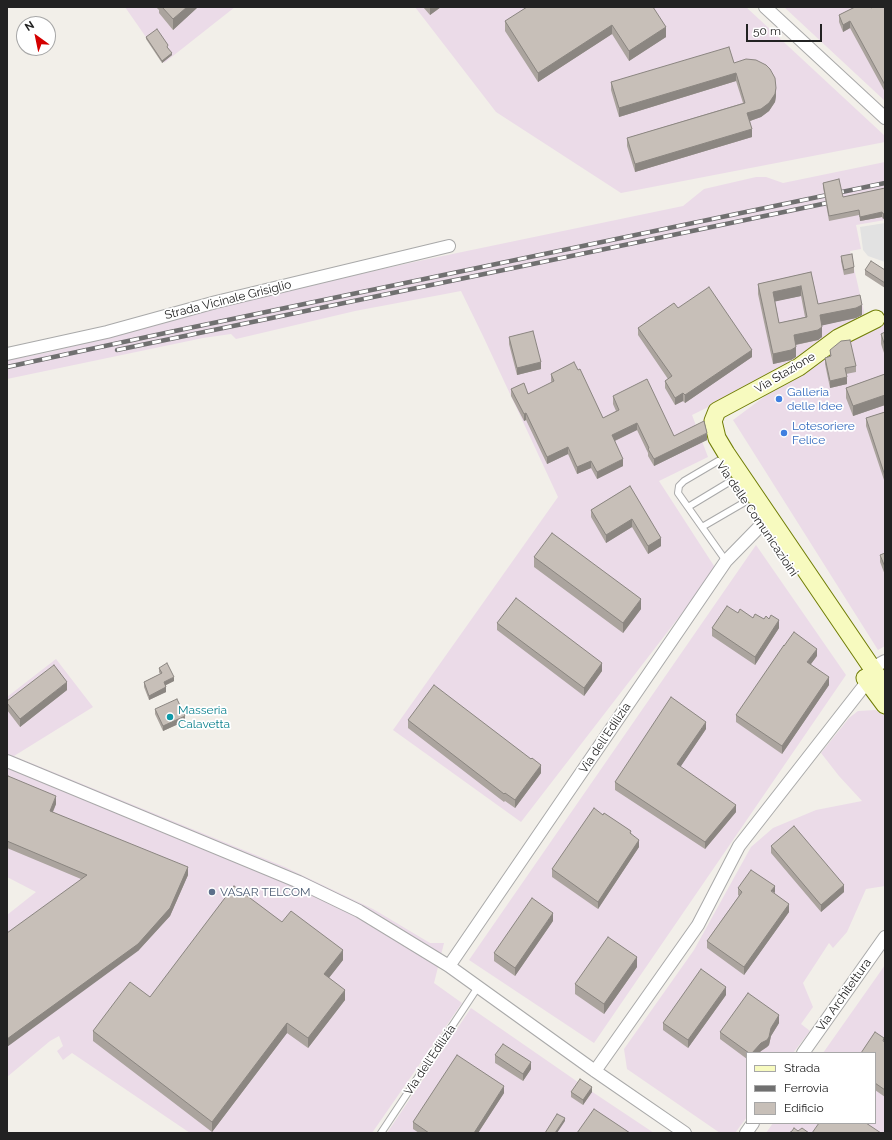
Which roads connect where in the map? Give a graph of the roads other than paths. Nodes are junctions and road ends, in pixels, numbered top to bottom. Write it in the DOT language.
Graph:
graph roads {
  1 [pos="765,7"];
  2 [pos="885,118"];
  3 [pos="449,246"];
  4 [pos="876,319"];
  5 [pos="7,354"];
  6 [pos="717,438"];
  7 [pos="718,461"];
  8 [pos="731,481"];
  9 [pos="745,502"];
  10 [pos="688,506"];
  11 [pos="765,521"];
  12 [pos="702,527"];
  13 [pos="726,561"];
  14 [pos="875,670"];
  15 [pos="885,686"];
  16 [pos="885,705"];
  17 [pos="7,761"];
  18 [pos="885,937"];
  19 [pos="449,966"];
  20 [pos="478,987"];
  21 [pos="804,1052"];
  22 [pos="595,1071"];
  23 [pos="752,1124"];
  24 [pos="381,1133"];
  25 [pos="685,1133"];
  26 [pos="746,1133"];
  1 -- 2 [label="street"];
  3 -- 5 [label="street, Strada Vicinale Grisiglio"];
  4 -- 6 [label="street, Via Stazione"];
  6 -- 7 [label="street, Via delle Comunicazioini"];
  6 -- 11 [label="street, Via delle Comunicazioini"];
  7 -- 8 [label="street, Via delle Comunicazioini"];
  7 -- 10 [label="lane"];
  8 -- 9 [label="street, Via delle Comunicazioini"];
  8 -- 10 [label="lane"];
  9 -- 11 [label="street, Via delle Comunicazioini"];
  9 -- 12 [label="lane"];
  10 -- 12 [label="lane"];
  11 -- 13 [label="street, Via dell'Edilizia"];
  11 -- 14 [label="street, Via delle Comunicazioini"];
  12 -- 13 [label="lane"];
  13 -- 19 [label="street, Via dell'Edilizia"];
  14 -- 15 [label="street, Via delle Comunicazioini"];
  14 -- 16 [label="street, Via delle Comunicazioini"];
  14 -- 22 [label="street"];
  17 -- 19 [label="street"];
  18 -- 21 [label="street, Via Architettura"];
  19 -- 20 [label="street"];
  20 -- 22 [label="street"];
  20 -- 24 [label="lane, Via dell'Edilizia"];
  22 -- 25 [label="street"];
  23 -- 26 [label="street"];
}
